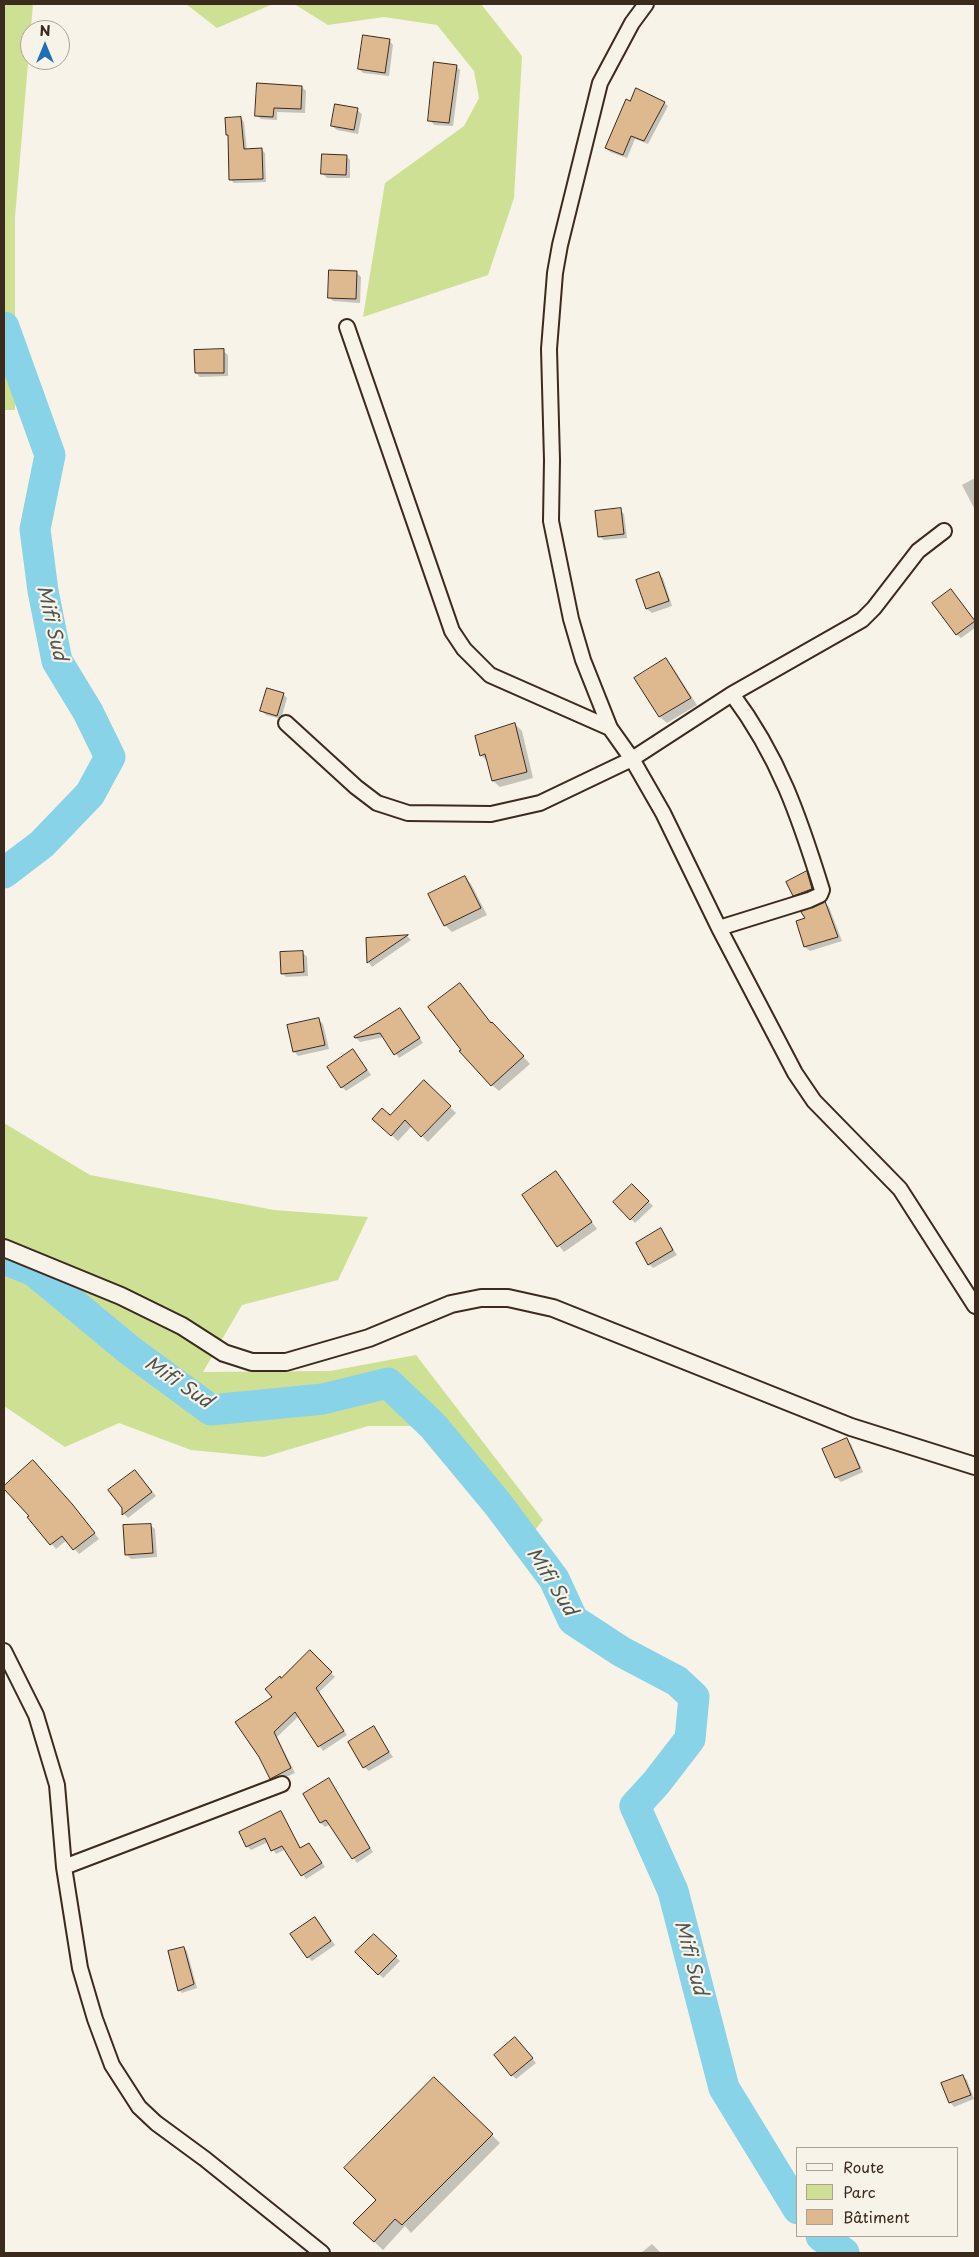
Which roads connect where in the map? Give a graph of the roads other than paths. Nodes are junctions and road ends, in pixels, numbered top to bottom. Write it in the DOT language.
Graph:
graph roads {
  1 [pos="646,4"];
  2 [pos="347,327"];
  3 [pos="944,531"];
  4 [pos="732,694"];
  5 [pos="286,723"];
  6 [pos="610,728"];
  7 [pos="632,759"];
  8 [pos="719,928"];
  9 [pos="4,1248"];
  10 [pos="975,1306"];
  11 [pos="975,1466"];
  12 [pos="4,1651"];
  13 [pos="282,1784"];
  14 [pos="64,1867"];
  15 [pos="322,2253"];
  1 -- 6 [label="street"];
  2 -- 6 [label="street"];
  3 -- 4 [label="street"];
  4 -- 7 [label="street"];
  4 -- 8 [label="street"];
  5 -- 7 [label="street"];
  6 -- 7 [label="street"];
  7 -- 8 [label="street"];
  8 -- 10 [label="street"];
  9 -- 11 [label="street"];
  12 -- 14 [label="street"];
  13 -- 14 [label="street"];
  14 -- 15 [label="street"];
}
